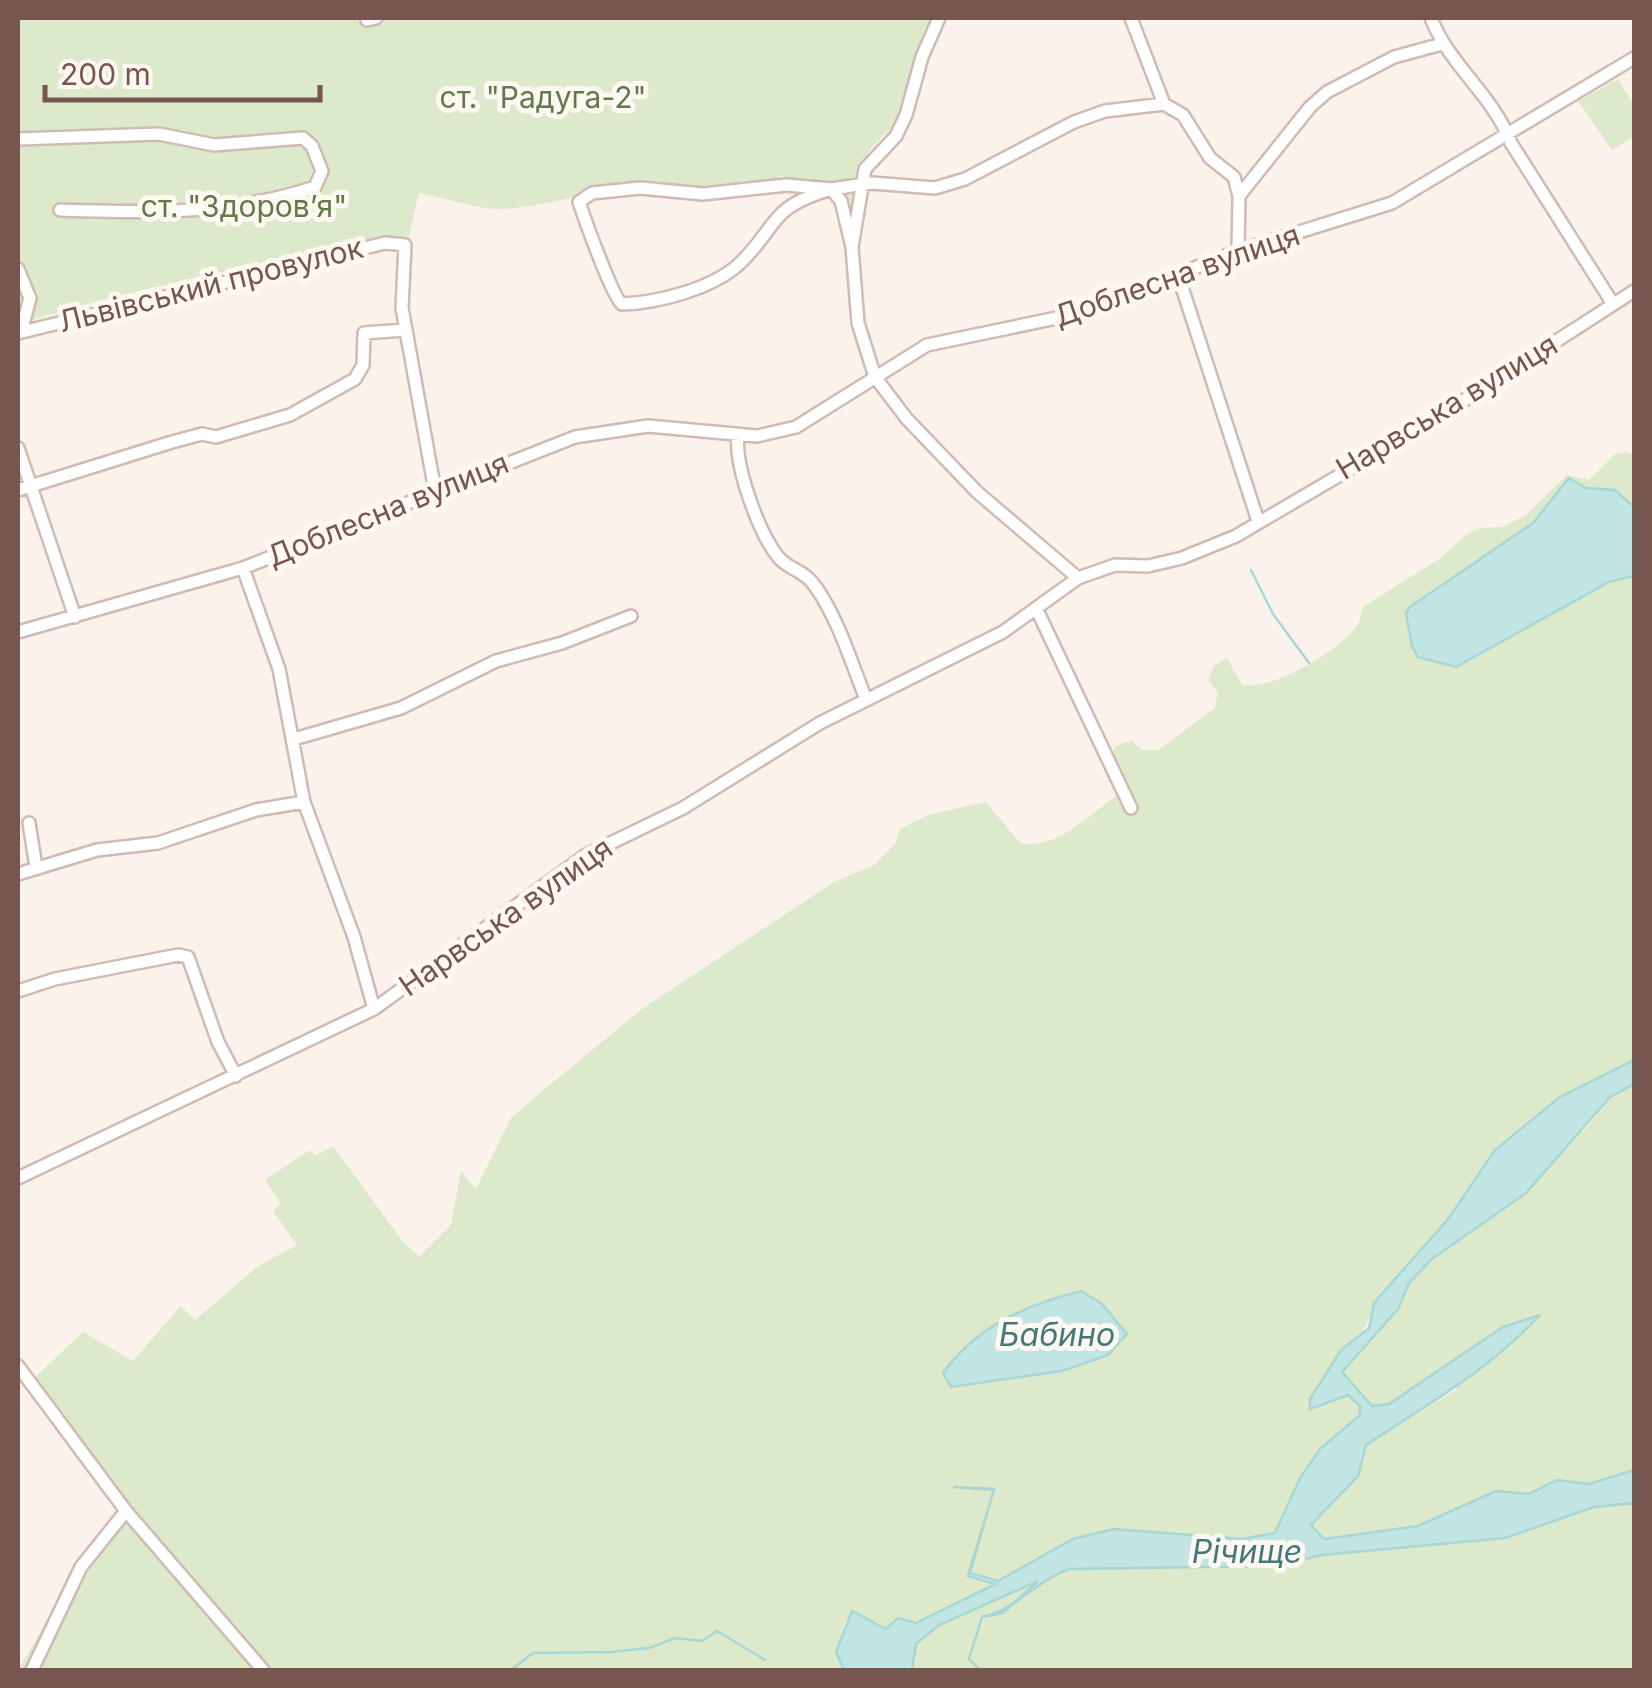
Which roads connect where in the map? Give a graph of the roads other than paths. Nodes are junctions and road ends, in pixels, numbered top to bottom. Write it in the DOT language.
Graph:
graph roads {
  1 [pos="939,18"];
  2 [pos="1131,18"];
  3 [pos="1431,18"];
  4 [pos="1442,44"];
  5 [pos="1634,58"];
  6 [pos="1164,104"];
  7 [pos="1506,131"];
  8 [pos="18,139"];
  9 [pos="864,184"];
  10 [pos="831,189"];
  11 [pos="1239,196"];
  12 [pos="60,210"];
  13 [pos="852,247"];
  14 [pos="1238,251"];
  15 [pos="18,269"];
  16 [pos="1178,275"];
  17 [pos="1634,291"];
  18 [pos="1614,304"];
  19 [pos="405,330"];
  20 [pos="19,332"];
  21 [pos="875,376"];
  22 [pos="738,434"];
  23 [pos="18,448"];
  24 [pos="24,488"];
  25 [pos="435,491"];
  26 [pos="1258,521"];
  27 [pos="243,568"];
  28 [pos="1078,578"];
  29 [pos="1037,610"];
  30 [pos="631,616"];
  31 [pos="75,617"];
  32 [pos="18,632"];
  33 [pos="866,699"];
  34 [pos="294,739"];
  35 [pos="304,802"];
  36 [pos="1132,808"];
  37 [pos="28,822"];
  38 [pos="36,868"];
  39 [pos="18,874"];
  40 [pos="18,991"];
  41 [pos="374,1009"];
  42 [pos="236,1076"];
  43 [pos="18,1178"];
  44 [pos="18,1366"];
  45 [pos="126,1512"];
  46 [pos="32,1670"];
  47 [pos="263,1670"];
  1 -- 9 [label="street"];
  2 -- 6 [label="street"];
  3 -- 4 [label="street"];
  4 -- 7 [label="street"];
  4 -- 11 [label="street"];
  5 -- 7 [label="street, Доблесна вулиця"];
  6 -- 9 [label="street"];
  6 -- 11 [label="street"];
  7 -- 14 [label="street, Доблесна вулиця"];
  7 -- 18 [label="street"];
  8 -- 12 [label="street"];
  9 -- 10 [label="street"];
  9 -- 13 [label="street"];
  10 -- 10 [label="street"];
  10 -- 13 [label="street"];
  11 -- 14 [label="street"];
  13 -- 21 [label="street"];
  14 -- 16 [label="street, Доблесна вулиця"];
  15 -- 20 [label="street"];
  16 -- 21 [label="street, Доблесна вулиця"];
  16 -- 26 [label="street"];
  17 -- 18 [label="street, Нарвська вулиця"];
  18 -- 26 [label="street, Нарвська вулиця"];
  19 -- 20 [label="street, Львівський провулок"];
  19 -- 24 [label="street"];
  19 -- 25 [label="street"];
  21 -- 22 [label="street, Доблесна вулиця"];
  21 -- 28 [label="street"];
  22 -- 25 [label="street, Доблесна вулиця"];
  22 -- 33 [label="street"];
  23 -- 24 [label="street"];
  24 -- 31 [label="street"];
  25 -- 27 [label="street, Доблесна вулиця"];
  26 -- 28 [label="street, Нарвська вулиця"];
  27 -- 31 [label="street, Доблесна вулиця"];
  27 -- 34 [label="street"];
  28 -- 29 [label="street, Нарвська вулиця"];
  29 -- 33 [label="street, Нарвська вулиця"];
  29 -- 36 [label="street"];
  30 -- 34 [label="street"];
  31 -- 32 [label="street, Доблесна вулиця"];
  33 -- 41 [label="street, Нарвська вулиця"];
  34 -- 35 [label="street"];
  35 -- 38 [label="street"];
  35 -- 41 [label="street"];
  37 -- 38 [label="street"];
  38 -- 39 [label="street"];
  40 -- 42 [label="street"];
  41 -- 42 [label="street, Нарвська вулиця"];
  42 -- 43 [label="street, Нарвська вулиця"];
  44 -- 45 [label="street"];
  45 -- 46 [label="street"];
  45 -- 47 [label="street"];
}
